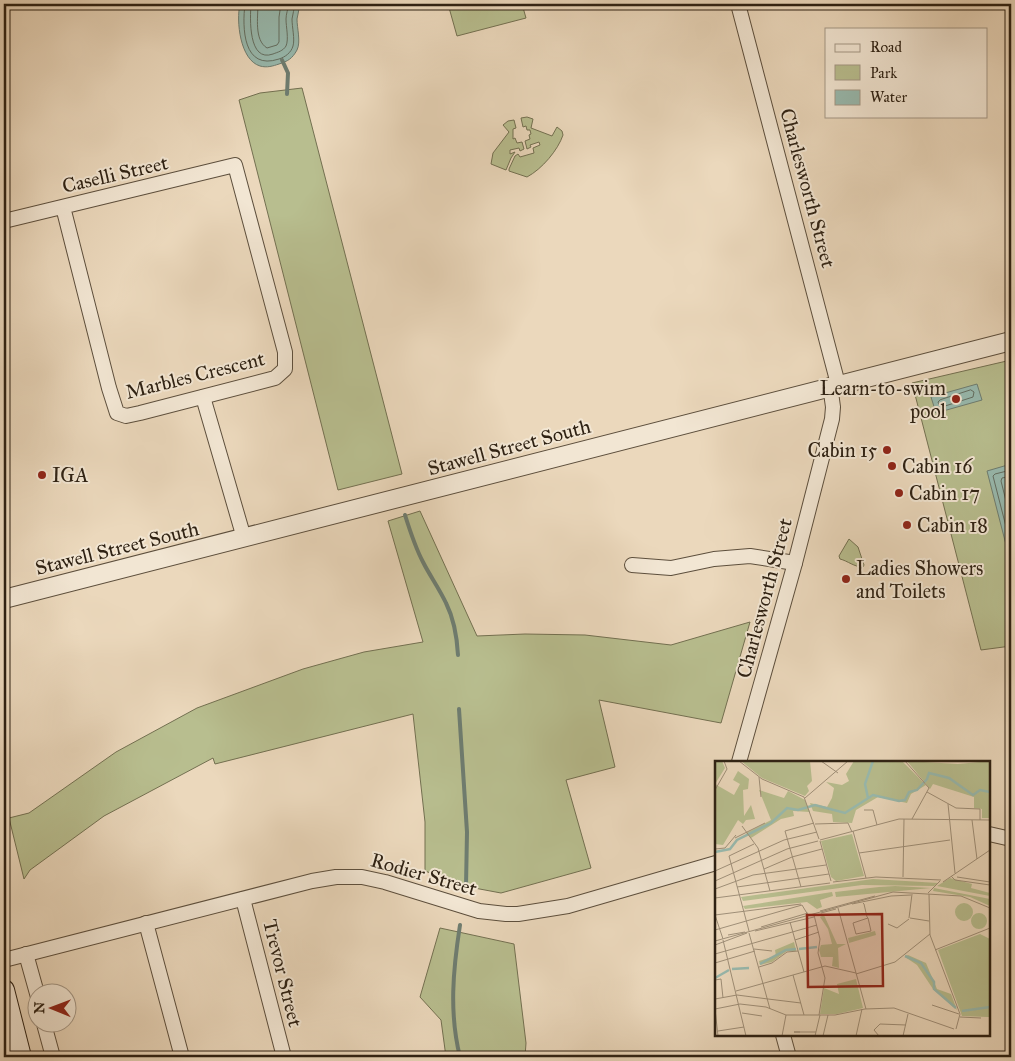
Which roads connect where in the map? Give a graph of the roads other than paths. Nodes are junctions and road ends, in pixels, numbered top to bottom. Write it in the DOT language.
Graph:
graph roads {
  1 [pos="738,4"];
  2 [pos="235,166"];
  3 [pos="63,207"];
  4 [pos="4,221"];
  5 [pos="1011,341"];
  6 [pos="834,384"];
  7 [pos="203,397"];
  8 [pos="244,538"];
  9 [pos="795,563"];
  10 [pos="632,565"];
  11 [pos="8,597"];
  12 [pos="739,761"];
  13 [pos="990,834"];
  14 [pos="1011,839"];
  15 [pos="715,862"];
  16 [pos="244,899"];
  17 [pos="146,923"];
  18 [pos="26,954"];
  19 [pos="4,960"];
  20 [pos="34,984"];
  21 [pos="4,990"];
  22 [pos="47,1034"];
  23 [pos="783,1036"];
  24 [pos="20,1057"];
  25 [pos="53,1057"];
  26 [pos="182,1057"];
  27 [pos="284,1057"];
  28 [pos="789,1057"];
  1 -- 6 [label="street, Charlesworth Street"];
  2 -- 3 [label="street, Caselli Street"];
  2 -- 7 [label="street, Marbles Crescent"];
  3 -- 4 [label="street, Caselli Street"];
  3 -- 7 [label="street, Marbles Crescent"];
  5 -- 6 [label="street, Stawell Street South"];
  6 -- 8 [label="street, Stawell Street South"];
  6 -- 9 [label="street, Charlesworth Street"];
  7 -- 8 [label="street"];
  8 -- 11 [label="street, Stawell Street South"];
  9 -- 10 [label="street"];
  9 -- 12 [label="street, Charlesworth Street"];
  13 -- 14 [label="street"];
  15 -- 16 [label="street, Rodier Street"];
  16 -- 17 [label="street, Rodier Street"];
  16 -- 27 [label="street, Trevor Street"];
  17 -- 18 [label="street, Rodier Street"];
  17 -- 26 [label="street"];
  18 -- 19 [label="street, Rodier Street"];
  18 -- 20 [label="street"];
  21 -- 24 [label="main road"];
  22 -- 25 [label="street"];
  23 -- 28 [label="street"];
}
